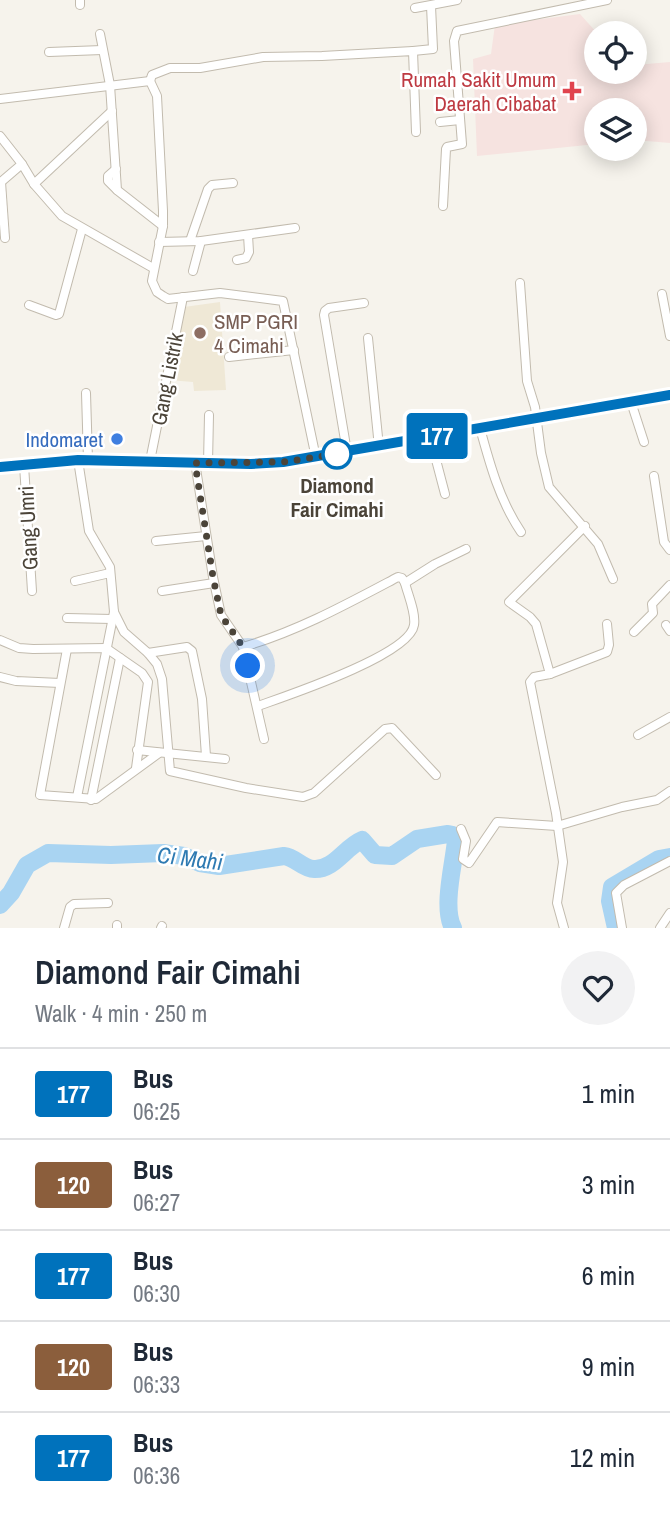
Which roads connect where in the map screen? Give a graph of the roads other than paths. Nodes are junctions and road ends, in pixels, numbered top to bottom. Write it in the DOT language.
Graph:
graph roads {
  1 [pos="457,0"];
  2 [pos="607,0"];
  3 [pos="431,6"];
  4 [pos="415,8"];
  5 [pos="100,34"];
  6 [pos="102,50"];
  7 [pos="413,51"];
  8 [pos="49,52"];
  9 [pos="150,81"];
  10 [pos="110,85"];
  11 [pos="0,99"];
  12 [pos="112,111"];
  13 [pos="460,120"];
  14 [pos="440,122"];
  15 [pos="416,132"];
  16 [pos="0,136"];
  17 [pos="22,164"];
  18 [pos="1,181"];
  19 [pos="233,183"];
  20 [pos="34,184"];
  21 [pos="443,206"];
  22 [pos="2,219"];
  23 [pos="163,226"];
  24 [pos="295,228"];
  25 [pos="82,229"];
  26 [pos="248,235"];
  27 [pos="5,238"];
  28 [pos="190,241"];
  29 [pos="201,241"];
  30 [pos="159,242"];
  31 [pos="237,260"];
  32 [pos="153,268"];
  33 [pos="193,271"];
  34 [pos="520,284"];
  35 [pos="662,295"];
  36 [pos="183,297"];
  37 [pos="364,303"];
  38 [pos="29,304"];
  39 [pos="670,336"];
  40 [pos="368,338"];
  41 [pos="294,350"];
  42 [pos="229,358"];
  43 [pos="86,393"];
  44 [pos="670,395"];
  45 [pos="631,402"];
  46 [pos="209,415"];
  47 [pos="537,419"];
  48 [pos="480,428"];
  49 [pos="430,438"];
  50 [pos="644,442"];
  51 [pos="379,447"];
  52 [pos="347,453"];
  53 [pos="316,458"];
  54 [pos="83,460"];
  55 [pos="150,461"];
  56 [pos="195,463"];
  57 [pos="208,463"];
  58 [pos="24,465"];
  59 [pos="0,467"];
  60 [pos="654,476"];
  61 [pos="445,494"];
  62 [pos="585,526"];
  63 [pos="522,532"];
  64 [pos="206,536"];
  65 [pos="156,541"];
  66 [pos="466,549"];
  67 [pos="670,550"];
  68 [pos="110,573"];
  69 [pos="612,579"];
  70 [pos="75,581"];
  71 [pos="214,583"];
  72 [pos="405,583"];
  73 [pos="670,585"];
  74 [pos="32,591"];
  75 [pos="162,591"];
  76 [pos="113,616"];
  77 [pos="67,618"];
  78 [pos="607,624"];
  79 [pos="634,632"];
  80 [pos="0,640"];
  81 [pos="243,647"];
  82 [pos="106,648"];
  83 [pos="67,649"];
  84 [pos="148,653"];
  85 [pos="120,658"];
  86 [pos="550,674"];
  87 [pos="0,677"];
  88 [pos="60,683"];
  89 [pos="258,706"];
  90 [pos="670,717"];
  91 [pos="638,734"];
  92 [pos="264,739"];
  93 [pos="137,750"];
  94 [pos="164,753"];
  95 [pos="206,756"];
  96 [pos="225,759"];
  97 [pos="136,768"];
  98 [pos="436,775"];
  99 [pos="670,791"];
  100 [pos="77,797"];
  101 [pos="92,800"];
  102 [pos="557,826"];
  103 [pos="461,829"];
  104 [pos="670,861"];
  105 [pos="108,903"];
  106 [pos="670,913"];
  107 [pos="64,928"];
  108 [pos="564,928"];
  109 [pos="622,928"];
  110 [pos="660,928"];
  1 -- 3 [label="street"];
  2 -- 13 [label="street"];
  3 -- 4 [label="street"];
  3 -- 7 [label="street"];
  5 -- 6 [label="street"];
  6 -- 8 [label="street"];
  6 -- 10 [label="street"];
  7 -- 9 [label="street"];
  7 -- 15 [label="street"];
  9 -- 10 [label="street"];
  9 -- 23 [label="street"];
  10 -- 11 [label="street"];
  10 -- 12 [label="street"];
  12 -- 20 [label="street"];
  12 -- 23 [label="street"];
  13 -- 14 [label="street"];
  13 -- 21 [label="street"];
  16 -- 17 [label="street"];
  17 -- 18 [label="street"];
  17 -- 20 [label="street"];
  18 -- 22 [label="street"];
  19 -- 28 [label="street"];
  20 -- 25 [label="street"];
  22 -- 27 [label="street"];
  23 -- 30 [label="street"];
  24 -- 26 [label="street"];
  25 -- 32 [label="street"];
  25 -- 38 [label="street"];
  26 -- 29 [label="street"];
  26 -- 31 [label="street"];
  28 -- 29 [label="street"];
  28 -- 30 [label="street"];
  29 -- 33 [label="street"];
  30 -- 32 [label="street"];
  32 -- 36 [label="street"];
  34 -- 47 [label="street"];
  35 -- 39 [label="street"];
  36 -- 41 [label="street"];
  36 -- 55 [label="street, Gang Listrik"];
  37 -- 52 [label="street"];
  40 -- 51 [label="street"];
  41 -- 42 [label="street"];
  41 -- 53 [label="street"];
  43 -- 54 [label="street"];
  44 -- 45 [label="main road"];
  45 -- 47 [label="main road"];
  45 -- 50 [label="street"];
  46 -- 57 [label="street"];
  47 -- 48 [label="main road"];
  47 -- 62 [label="street"];
  48 -- 49 [label="main road"];
  48 -- 63 [label="street"];
  49 -- 51 [label="main road"];
  49 -- 61 [label="street"];
  51 -- 52 [label="main road"];
  52 -- 53 [label="main road"];
  53 -- 57 [label="main road"];
  54 -- 55 [label="main road"];
  54 -- 58 [label="main road"];
  54 -- 68 [label="street"];
  55 -- 56 [label="main road"];
  56 -- 57 [label="main road"];
  56 -- 64 [label="street"];
  58 -- 59 [label="main road"];
  58 -- 74 [label="street, Gang Umri"];
  60 -- 67 [label="street"];
  62 -- 69 [label="street"];
  62 -- 86 [label="street"];
  64 -- 65 [label="street"];
  64 -- 71 [label="street"];
  66 -- 72 [label="street"];
  68 -- 70 [label="street"];
  68 -- 76 [label="street"];
  71 -- 75 [label="street"];
  71 -- 81 [label="street"];
  72 -- 81 [label="street"];
  72 -- 89 [label="street"];
  73 -- 79 [label="street"];
  76 -- 77 [label="street"];
  76 -- 82 [label="street"];
  76 -- 84 [label="street"];
  78 -- 86 [label="street"];
  80 -- 83 [label="street"];
  81 -- 89 [label="street"];
  82 -- 83 [label="street"];
  82 -- 85 [label="street"];
  82 -- 100 [label="street"];
  83 -- 88 [label="street"];
  84 -- 94 [label="street"];
  84 -- 95 [label="street"];
  85 -- 93 [label="street"];
  85 -- 101 [label="street"];
  86 -- 102 [label="street"];
  87 -- 88 [label="street"];
  88 -- 100 [label="street"];
  89 -- 92 [label="street"];
  90 -- 91 [label="street"];
  93 -- 94 [label="street"];
  93 -- 97 [label="street"];
  94 -- 95 [label="street"];
  94 -- 97 [label="street"];
  94 -- 98 [label="street"];
  95 -- 96 [label="street"];
  97 -- 101 [label="street"];
  99 -- 102 [label="street"];
  100 -- 101 [label="street"];
  102 -- 103 [label="street"];
  102 -- 108 [label="street"];
  104 -- 109 [label="street"];
  105 -- 107 [label="street"];
  106 -- 110 [label="street"];
}
